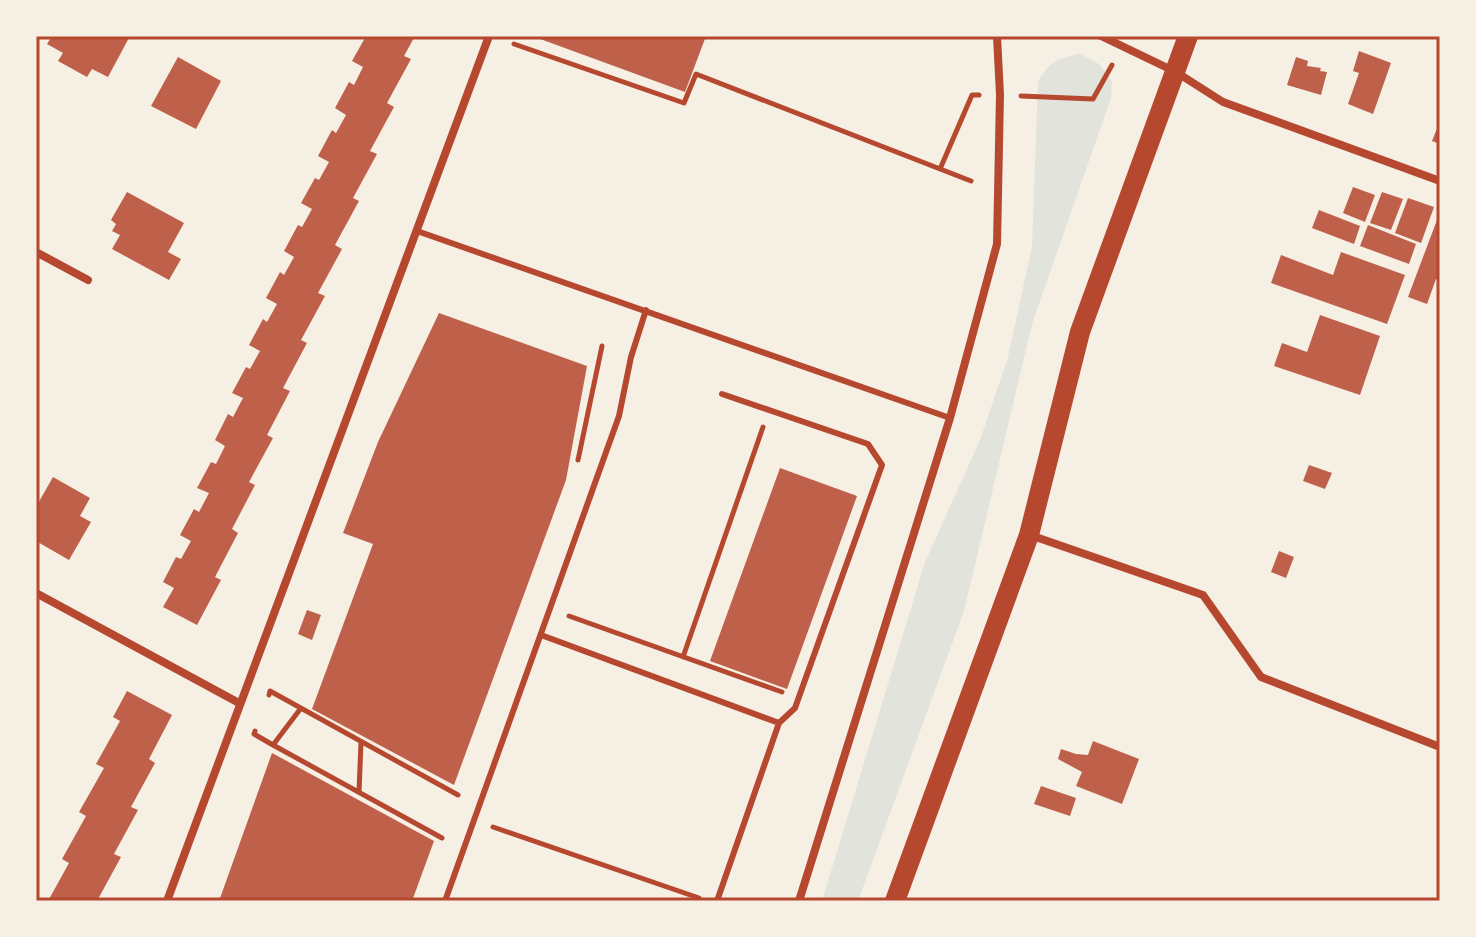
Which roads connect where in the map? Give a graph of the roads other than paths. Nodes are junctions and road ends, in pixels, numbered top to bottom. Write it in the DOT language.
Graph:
graph roads {
  1 [pos="489,36"];
  2 [pos="997,36"];
  3 [pos="1101,36"];
  4 [pos="1188,36"];
  5 [pos="1176,72"];
  6 [pos="1440,181"];
  7 [pos="417,231"];
  8 [pos="36,252"];
  9 [pos="88,280"];
  10 [pos="646,310"];
  11 [pos="722,394"];
  12 [pos="950,418"];
  13 [pos="1029,535"];
  14 [pos="36,593"];
  15 [pos="541,635"];
  16 [pos="239,703"];
  17 [pos="779,723"];
  18 [pos="1440,747"];
  19 [pos="167,901"];
  20 [pos="445,901"];
  21 [pos="717,901"];
  22 [pos="799,901"];
  23 [pos="895,901"];
  1 -- 7 [label="street"];
  2 -- 12 [label="street"];
  3 -- 5 [label="street"];
  4 -- 5 [label="main road"];
  5 -- 6 [label="street"];
  5 -- 13 [label="main road"];
  7 -- 10 [label="lane"];
  7 -- 16 [label="street"];
  8 -- 9 [label="street"];
  10 -- 12 [label="lane"];
  10 -- 15 [label="lane"];
  11 -- 17 [label="lane"];
  12 -- 22 [label="street"];
  13 -- 18 [label="street"];
  13 -- 23 [label="main road"];
  14 -- 16 [label="street"];
  15 -- 17 [label="lane"];
  15 -- 20 [label="lane"];
  16 -- 19 [label="street"];
  17 -- 21 [label="lane"];
}
